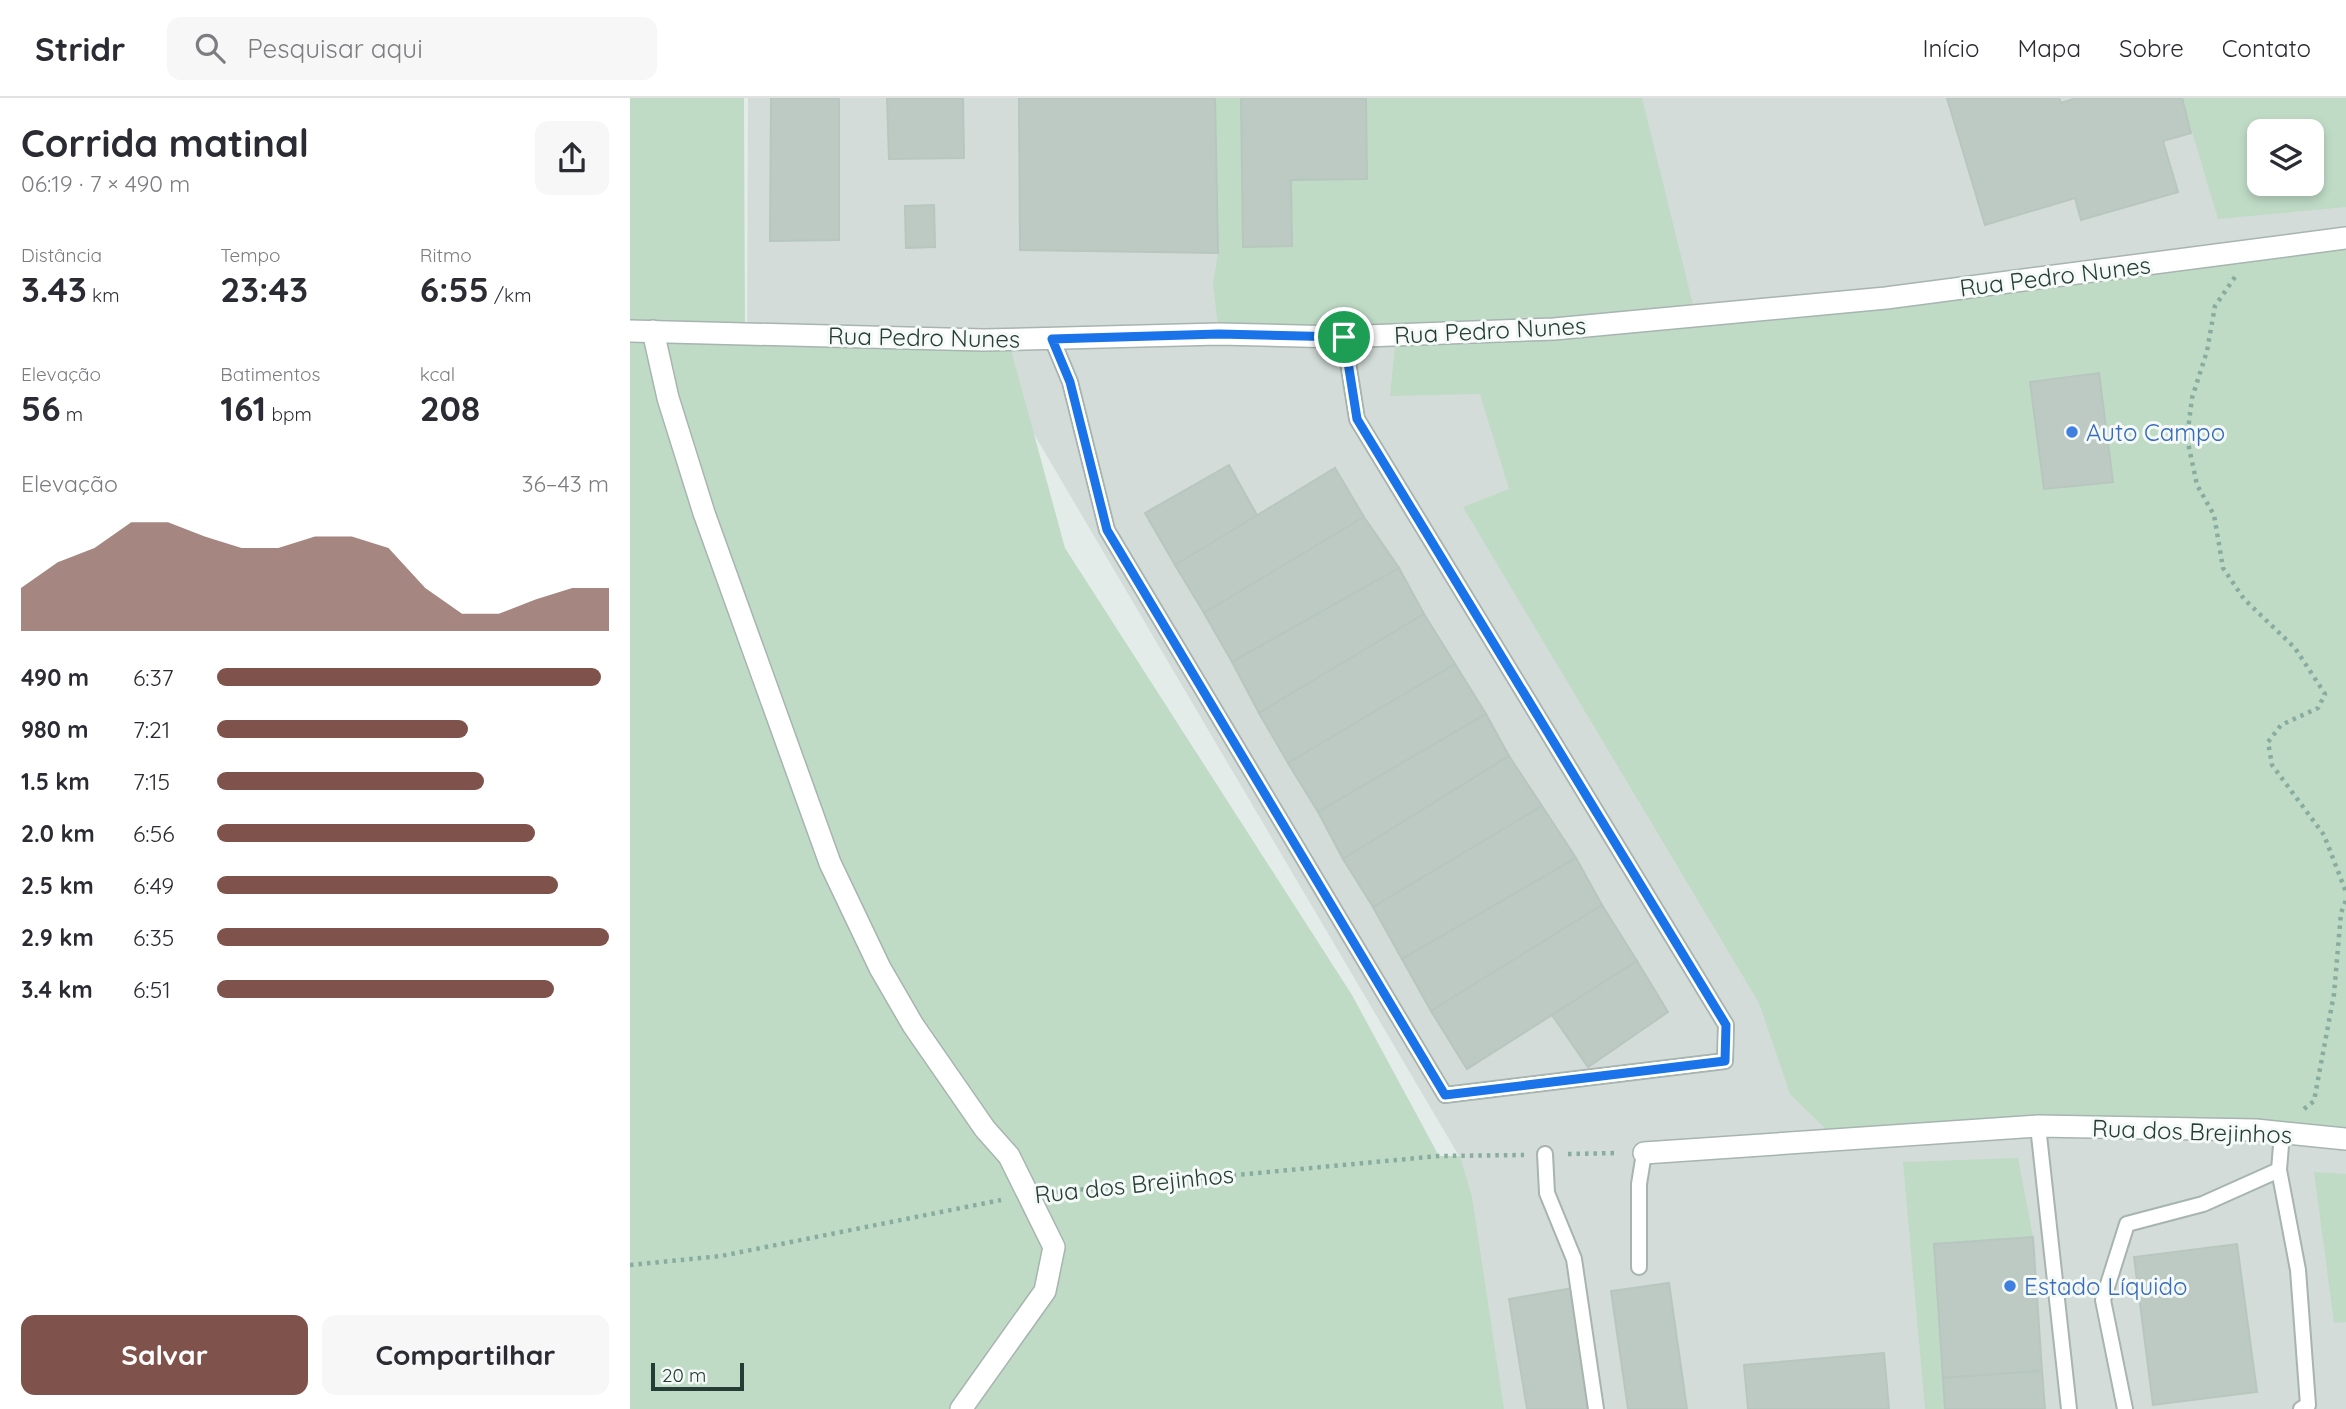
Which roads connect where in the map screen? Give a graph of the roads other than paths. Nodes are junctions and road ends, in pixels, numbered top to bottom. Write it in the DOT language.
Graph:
graph roads {
  1 [pos="2346,238"];
  2 [pos="630,331"];
  3 [pos="653,331"];
  4 [pos="1344,337"];
  5 [pos="1052,339"];
  6 [pos="2038,1126"];
  7 [pos="2282,1133"];
  8 [pos="2346,1139"];
  9 [pos="1644,1153"];
  10 [pos="1545,1154"];
  11 [pos="2279,1170"];
  12 [pos="1639,1267"];
  13 [pos="961,1409"];
  14 [pos="1596,1409"];
  15 [pos="2069,1409"];
  16 [pos="2125,1409"];
  17 [pos="2301,1409"];
  1 -- 4 [label="street, Rua Pedro Nunes"];
  2 -- 3 [label="street, Rua Pedro Nunes"];
  3 -- 5 [label="street, Rua Pedro Nunes"];
  3 -- 13 [label="street"];
  4 -- 5 [label="street, Rua Pedro Nunes"];
  4 -- 5 [label="lane"];
  6 -- 7 [label="street, Rua dos Brejinhos"];
  6 -- 9 [label="street, Rua dos Brejinhos"];
  6 -- 15 [label="lane"];
  7 -- 8 [label="street, Rua dos Brejinhos"];
  7 -- 11 [label="lane"];
  9 -- 12 [label="lane"];
  10 -- 14 [label="lane"];
  11 -- 16 [label="lane"];
  11 -- 17 [label="lane"];
}
